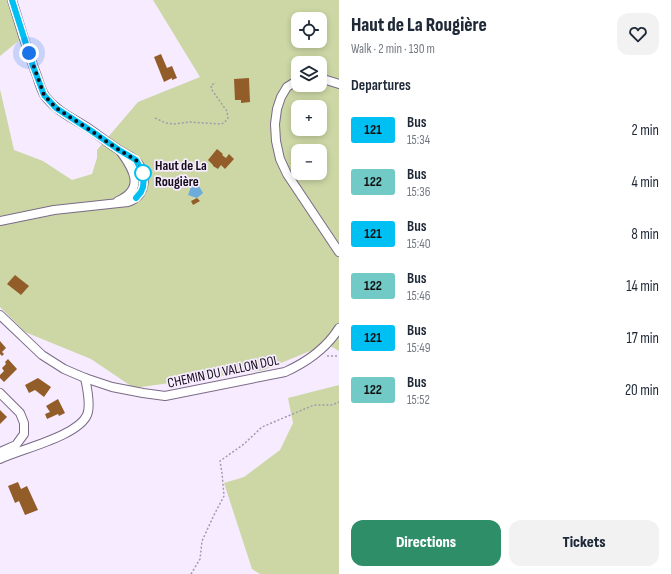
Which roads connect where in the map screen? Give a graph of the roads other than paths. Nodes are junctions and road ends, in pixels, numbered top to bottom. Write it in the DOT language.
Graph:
graph roads {
  1 [pos="12,0"];
  2 [pos="327,80"];
  3 [pos="291,84"];
  4 [pos="339,84"];
  5 [pos="0,221"];
  6 [pos="339,252"];
  7 [pos="0,315"];
  8 [pos="339,328"];
  9 [pos="85,378"];
  10 [pos="0,393"];
  11 [pos="24,434"];
  12 [pos="28,448"];
  13 [pos="0,452"];
  14 [pos="0,459"];
  1 -- 5 [label="street"];
  2 -- 4 [label="street"];
  3 -- 6 [label="street"];
  7 -- 9 [label="street, CHEMIN DU VALLON DOL"];
  8 -- 9 [label="street, CHEMIN DU VALLON DOL"];
  9 -- 12 [label="street"];
  10 -- 11 [label="street"];
  11 -- 12 [label="street"];
  11 -- 13 [label="street"];
  12 -- 14 [label="street"];
}
